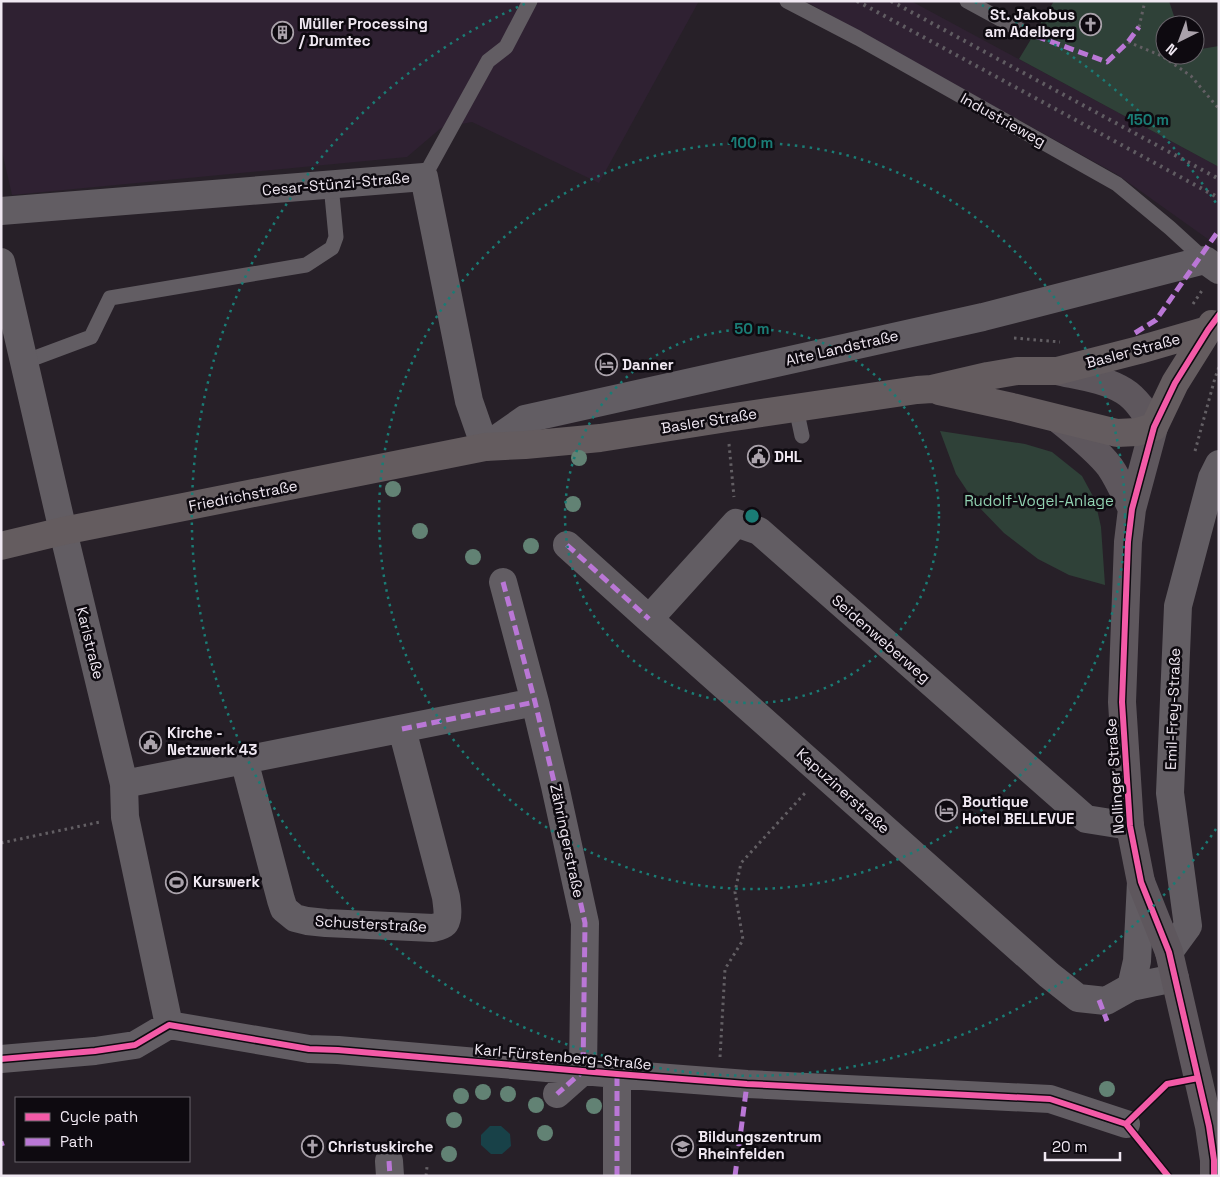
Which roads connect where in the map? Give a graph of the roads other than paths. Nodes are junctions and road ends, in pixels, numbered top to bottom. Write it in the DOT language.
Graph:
graph roads {
  1 [pos="530,1"];
  2 [pos="787,1"];
  3 [pos="967,1"];
  4 [pos="1022,31"];
  5 [pos="424,177"];
  6 [pos="331,185"];
  7 [pos="1,211"];
  8 [pos="1,262"];
  9 [pos="1212,265"];
  10 [pos="1213,322"];
  11 [pos="24,362"];
  12 [pos="1057,372"];
  13 [pos="932,389"];
  14 [pos="796,408"];
  15 [pos="1058,419"];
  16 [pos="1154,427"];
  17 [pos="802,436"];
  18 [pos="485,447"];
  19 [pos="1206,460"];
  20 [pos="1132,509"];
  21 [pos="63,531"];
  22 [pos="567,545"];
  23 [pos="1,546"];
  24 [pos="503,582"];
  25 [pos="649,619"];
  26 [pos="535,702"];
  27 [pos="402,729"];
  28 [pos="244,760"];
  29 [pos="124,784"];
  30 [pos="1130,826"];
  31 [pos="1141,882"];
  32 [pos="1169,952"];
  33 [pos="1175,978"];
  34 [pos="1131,987"];
  35 [pos="169,1025"];
  36 [pos="1,1059"];
  37 [pos="583,1071"];
  38 [pos="617,1074"];
  39 [pos="557,1094"];
  40 [pos="1126,1124"];
  41 [pos="1214,1126"];
  42 [pos="616,1176"];
  43 [pos="1214,1176"];
  1 -- 5 [label="lane"];
  2 -- 9 [label="lane, Industrieweg"];
  3 -- 4 [label="lane"];
  5 -- 6 [label="street, Cesar-Stünzi-Straße"];
  5 -- 18 [label="street, Cesar-Stünzi-Straße"];
  6 -- 7 [label="street, Cesar-Stünzi-Straße"];
  6 -- 11 [label="lane"];
  8 -- 11 [label="street, Karlstraße"];
  9 -- 18 [label="street, Alte Landstraße"];
  10 -- 12 [label="main road, Basler Straße"];
  10 -- 16 [label="main road, Basler Straße"];
  11 -- 21 [label="street, Karlstraße"];
  12 -- 13 [label="main road, Basler Straße"];
  12 -- 16 [label="main road, Basler Straße"];
  13 -- 14 [label="main road, Basler Straße"];
  13 -- 15 [label="main road, Basler Straße"];
  14 -- 17 [label="lane"];
  14 -- 18 [label="main road, Basler Straße"];
  15 -- 16 [label="main road, Basler Straße"];
  15 -- 20 [label="main road"];
  16 -- 20 [label="main road, Nollinger Straße"];
  18 -- 21 [label="main road, Friedrichstraße"];
  19 -- 32 [label="street, Emil-Frey-Straße"];
  20 -- 30 [label="main road, Nollinger Straße"];
  21 -- 23 [label="main road, Friedrichstraße"];
  21 -- 29 [label="street, Karlstraße"];
  22 -- 25 [label="street, Kapuzinerstraße"];
  24 -- 26 [label="street, Zähringerstraße"];
  25 -- 30 [label="street, Seidenweberweg"];
  25 -- 34 [label="street, Kapuzinerstraße"];
  26 -- 27 [label="street"];
  26 -- 37 [label="street, Zähringerstraße"];
  27 -- 28 [label="street"];
  27 -- 28 [label="street, Schusterstraße"];
  28 -- 29 [label="street"];
  29 -- 35 [label="street, Karlstraße"];
  30 -- 31 [label="main road, Nollinger Straße"];
  31 -- 32 [label="main road, Nollinger Straße"];
  31 -- 34 [label="street"];
  32 -- 33 [label="main road, Nollinger Straße"];
  33 -- 34 [label="street, Kapuzinerstraße"];
  33 -- 41 [label="main road, Nollinger Straße"];
  35 -- 36 [label="street"];
  35 -- 37 [label="street, Karl-Fürstenberg-Straße"];
  37 -- 38 [label="street, Karl-Fürstenberg-Straße"];
  37 -- 39 [label="street"];
  38 -- 40 [label="street, Karl-Fürstenberg-Straße"];
  38 -- 42 [label="street"];
  41 -- 43 [label="main road, Nollinger Straße"];
}
